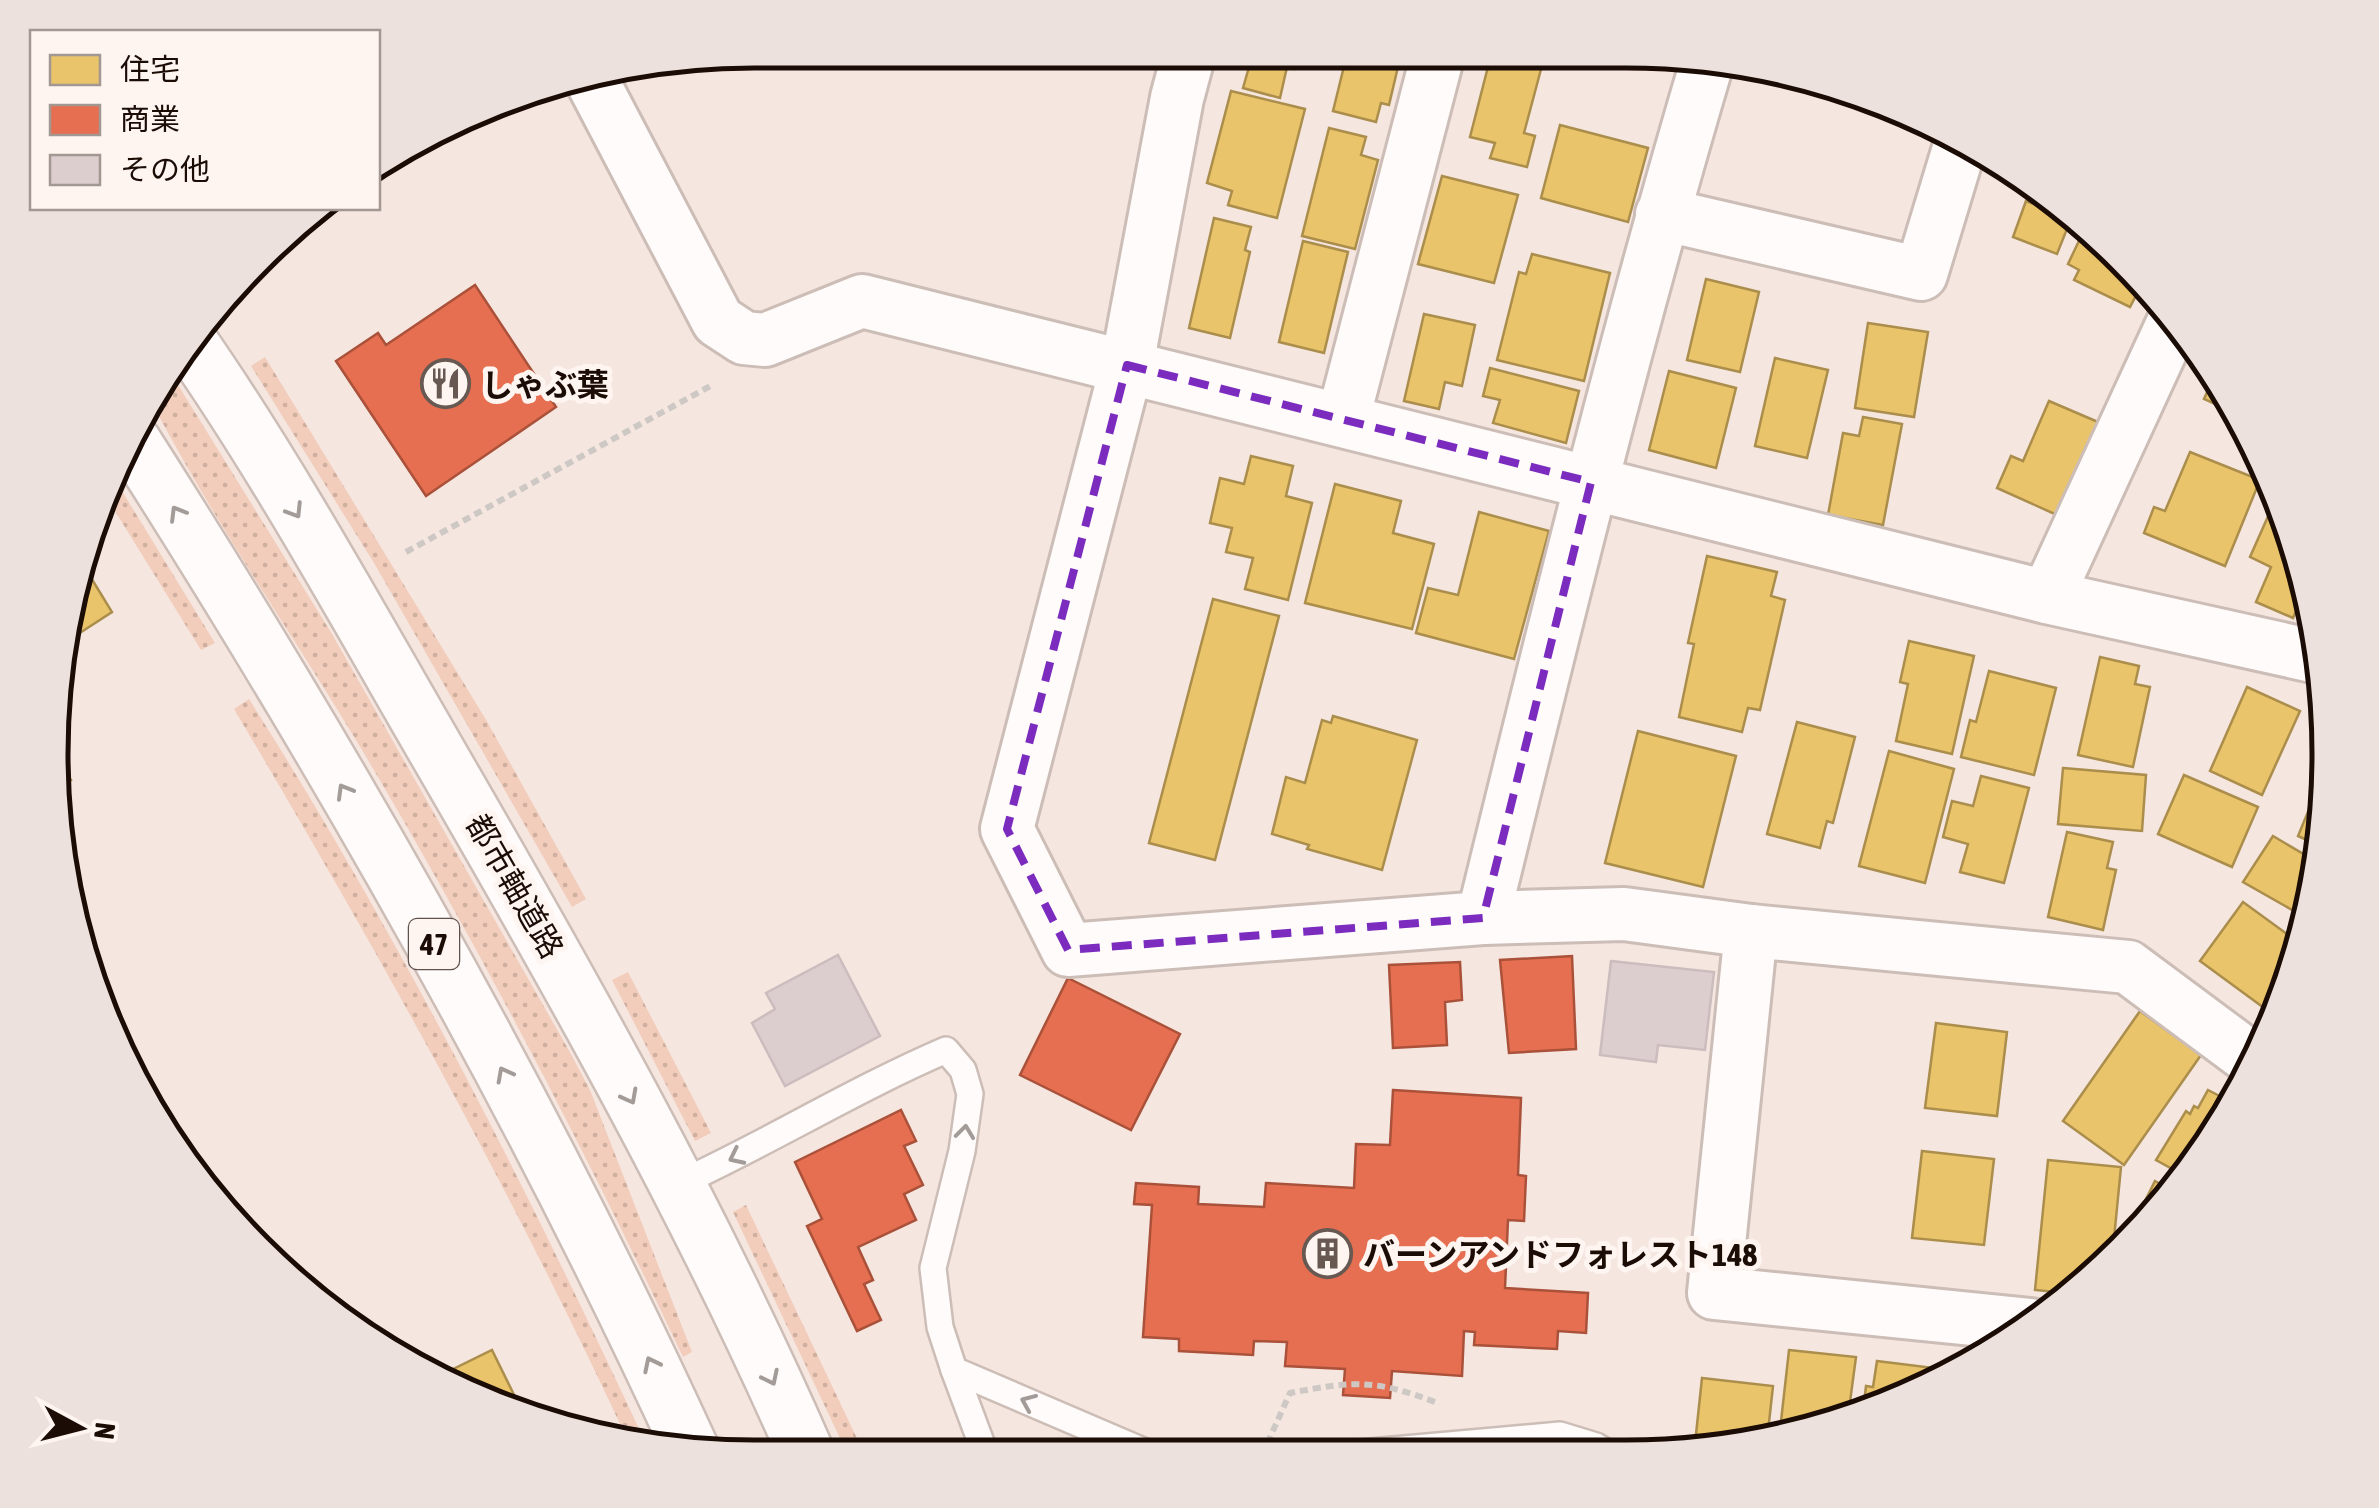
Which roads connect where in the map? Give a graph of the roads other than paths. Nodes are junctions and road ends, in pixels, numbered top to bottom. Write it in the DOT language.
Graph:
graph roads {
  1 [pos="1184,68"];
  2 [pos="1434,68"];
  3 [pos="1704,72"];
  4 [pos="595,87"];
  5 [pos="1958,153"];
  6 [pos="1662,214"];
  7 [pos="2169,335"];
  8 [pos="197,354"];
  9 [pos="1126,365"];
  10 [pos="1343,419"];
  11 [pos="138,450"];
  12 [pos="1591,482"];
  13 [pos="2047,596"];
  14 [pos="2304,654"];
  15 [pos="1483,918"];
  16 [pos="1751,931"];
  17 [pos="2243,1053"];
  18 [pos="676,1185"];
  19 [pos="2009,1323"];
  20 [pos="954,1370"];
  21 [pos="685,1437"];
  22 [pos="800,1440"];
  23 [pos="980,1440"];
  24 [pos="1117,1440"];
  25 [pos="1504,1440"];
  26 [pos="1576,1440"];
  1 -- 9 [label="street"];
  2 -- 10 [label="street"];
  3 -- 6 [label="street"];
  4 -- 9 [label="street"];
  5 -- 6 [label="street"];
  6 -- 12 [label="street"];
  7 -- 13 [label="street"];
  8 -- 18 [label="main road, 都市軸道路, one-way"];
  9 -- 10 [label="street"];
  9 -- 15 [label="street"];
  10 -- 12 [label="street"];
  21 -- 11 [label="main road, 47, one-way"];
  12 -- 13 [label="street"];
  12 -- 15 [label="street"];
  13 -- 14 [label="street"];
  15 -- 16 [label="street"];
  16 -- 17 [label="street"];
  16 -- 19 [label="street"];
  20 -- 18 [label="lane, one-way"];
  18 -- 22 [label="main road, 都市軸道路, one-way"];
  20 -- 23 [label="lane"];
  24 -- 20 [label="lane, one-way"];
  25 -- 26 [label="lane"];
}
